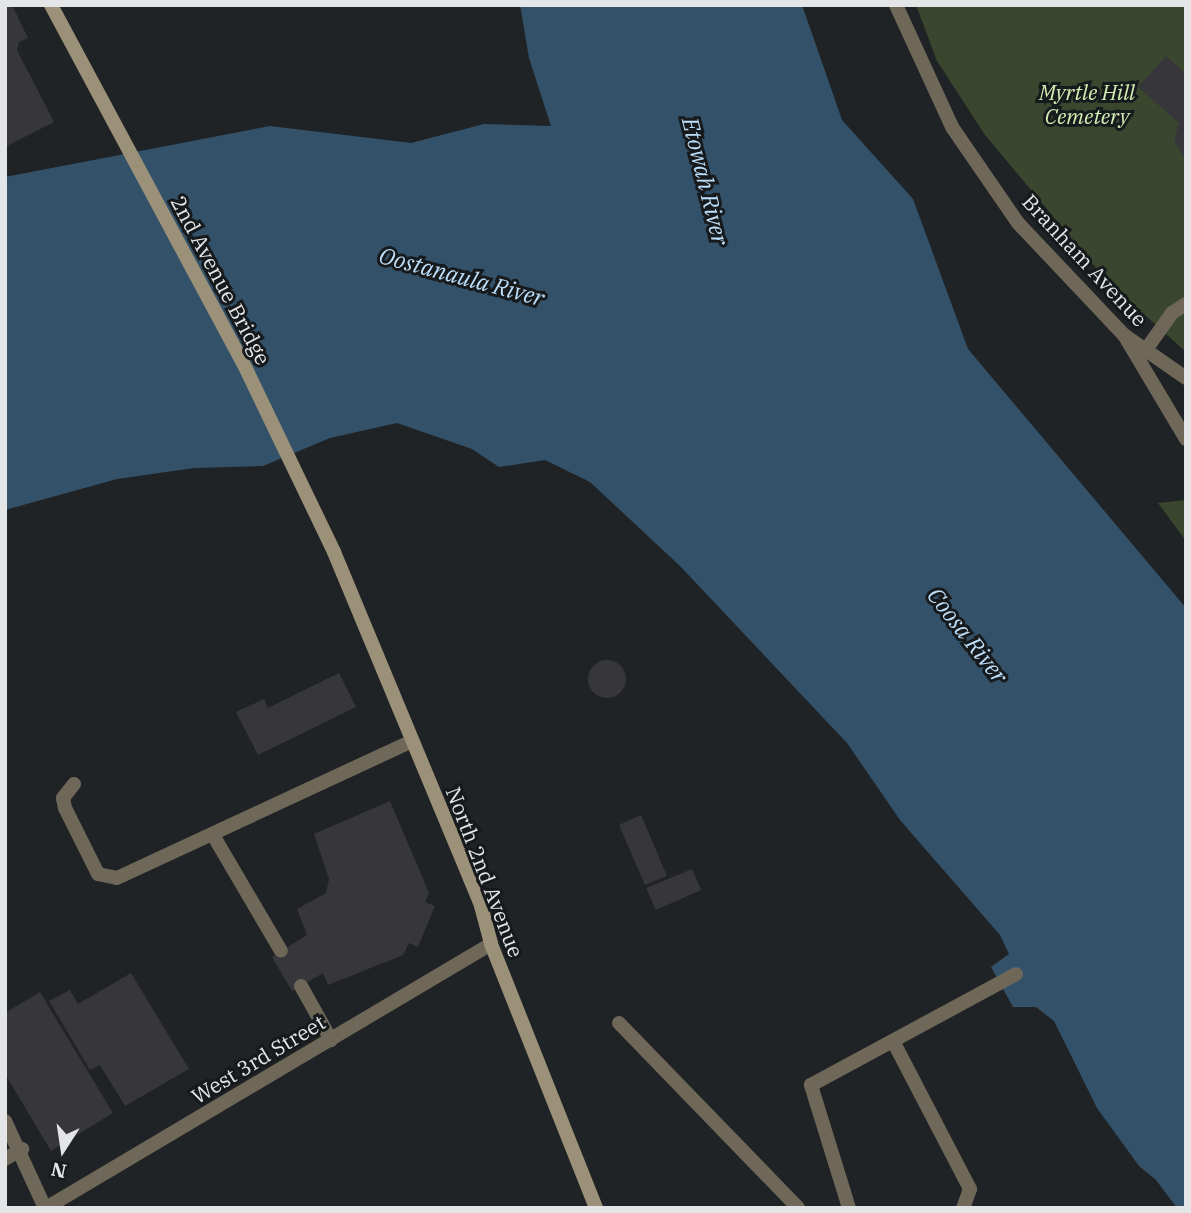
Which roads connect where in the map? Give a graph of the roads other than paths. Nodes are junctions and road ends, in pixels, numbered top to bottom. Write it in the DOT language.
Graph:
graph roads {
  1 [pos="51,5"];
  2 [pos="896,5"];
  3 [pos="1186,304"];
  4 [pos="1124,335"];
  5 [pos="1144,351"];
  6 [pos="1186,378"];
  7 [pos="1186,439"];
  8 [pos="334,552"];
  9 [pos="410,742"];
  10 [pos="74,784"];
  11 [pos="213,835"];
  12 [pos="491,944"];
  13 [pos="282,951"];
  14 [pos="1016,974"];
  15 [pos="301,986"];
  16 [pos="619,1023"];
  17 [pos="331,1040"];
  18 [pos="893,1041"];
  19 [pos="5,1121"];
  20 [pos="22,1149"];
  21 [pos="5,1159"];
  22 [pos="46,1208"];
  23 [pos="596,1208"];
  24 [pos="798,1208"];
  25 [pos="849,1208"];
  26 [pos="963,1208"];
  1 -- 8 [label="main road, 2nd Avenue Bridge"];
  2 -- 4 [label="street, Branham Avenue"];
  3 -- 5 [label="street"];
  4 -- 5 [label="street, Branham Avenue"];
  4 -- 7 [label="street"];
  5 -- 6 [label="street, Branham Avenue"];
  8 -- 9 [label="main road, North 2nd Avenue"];
  9 -- 11 [label="street"];
  9 -- 12 [label="main road, North 2nd Avenue"];
  10 -- 11 [label="street"];
  11 -- 13 [label="street"];
  12 -- 17 [label="street, West 3rd Street"];
  12 -- 23 [label="main road, North 2nd Avenue"];
  14 -- 18 [label="street"];
  15 -- 17 [label="street"];
  16 -- 24 [label="street"];
  17 -- 22 [label="street, West 3rd Street"];
  18 -- 25 [label="street"];
  18 -- 26 [label="street"];
  19 -- 20 [label="street"];
  20 -- 21 [label="street"];
  20 -- 22 [label="street"];
}
